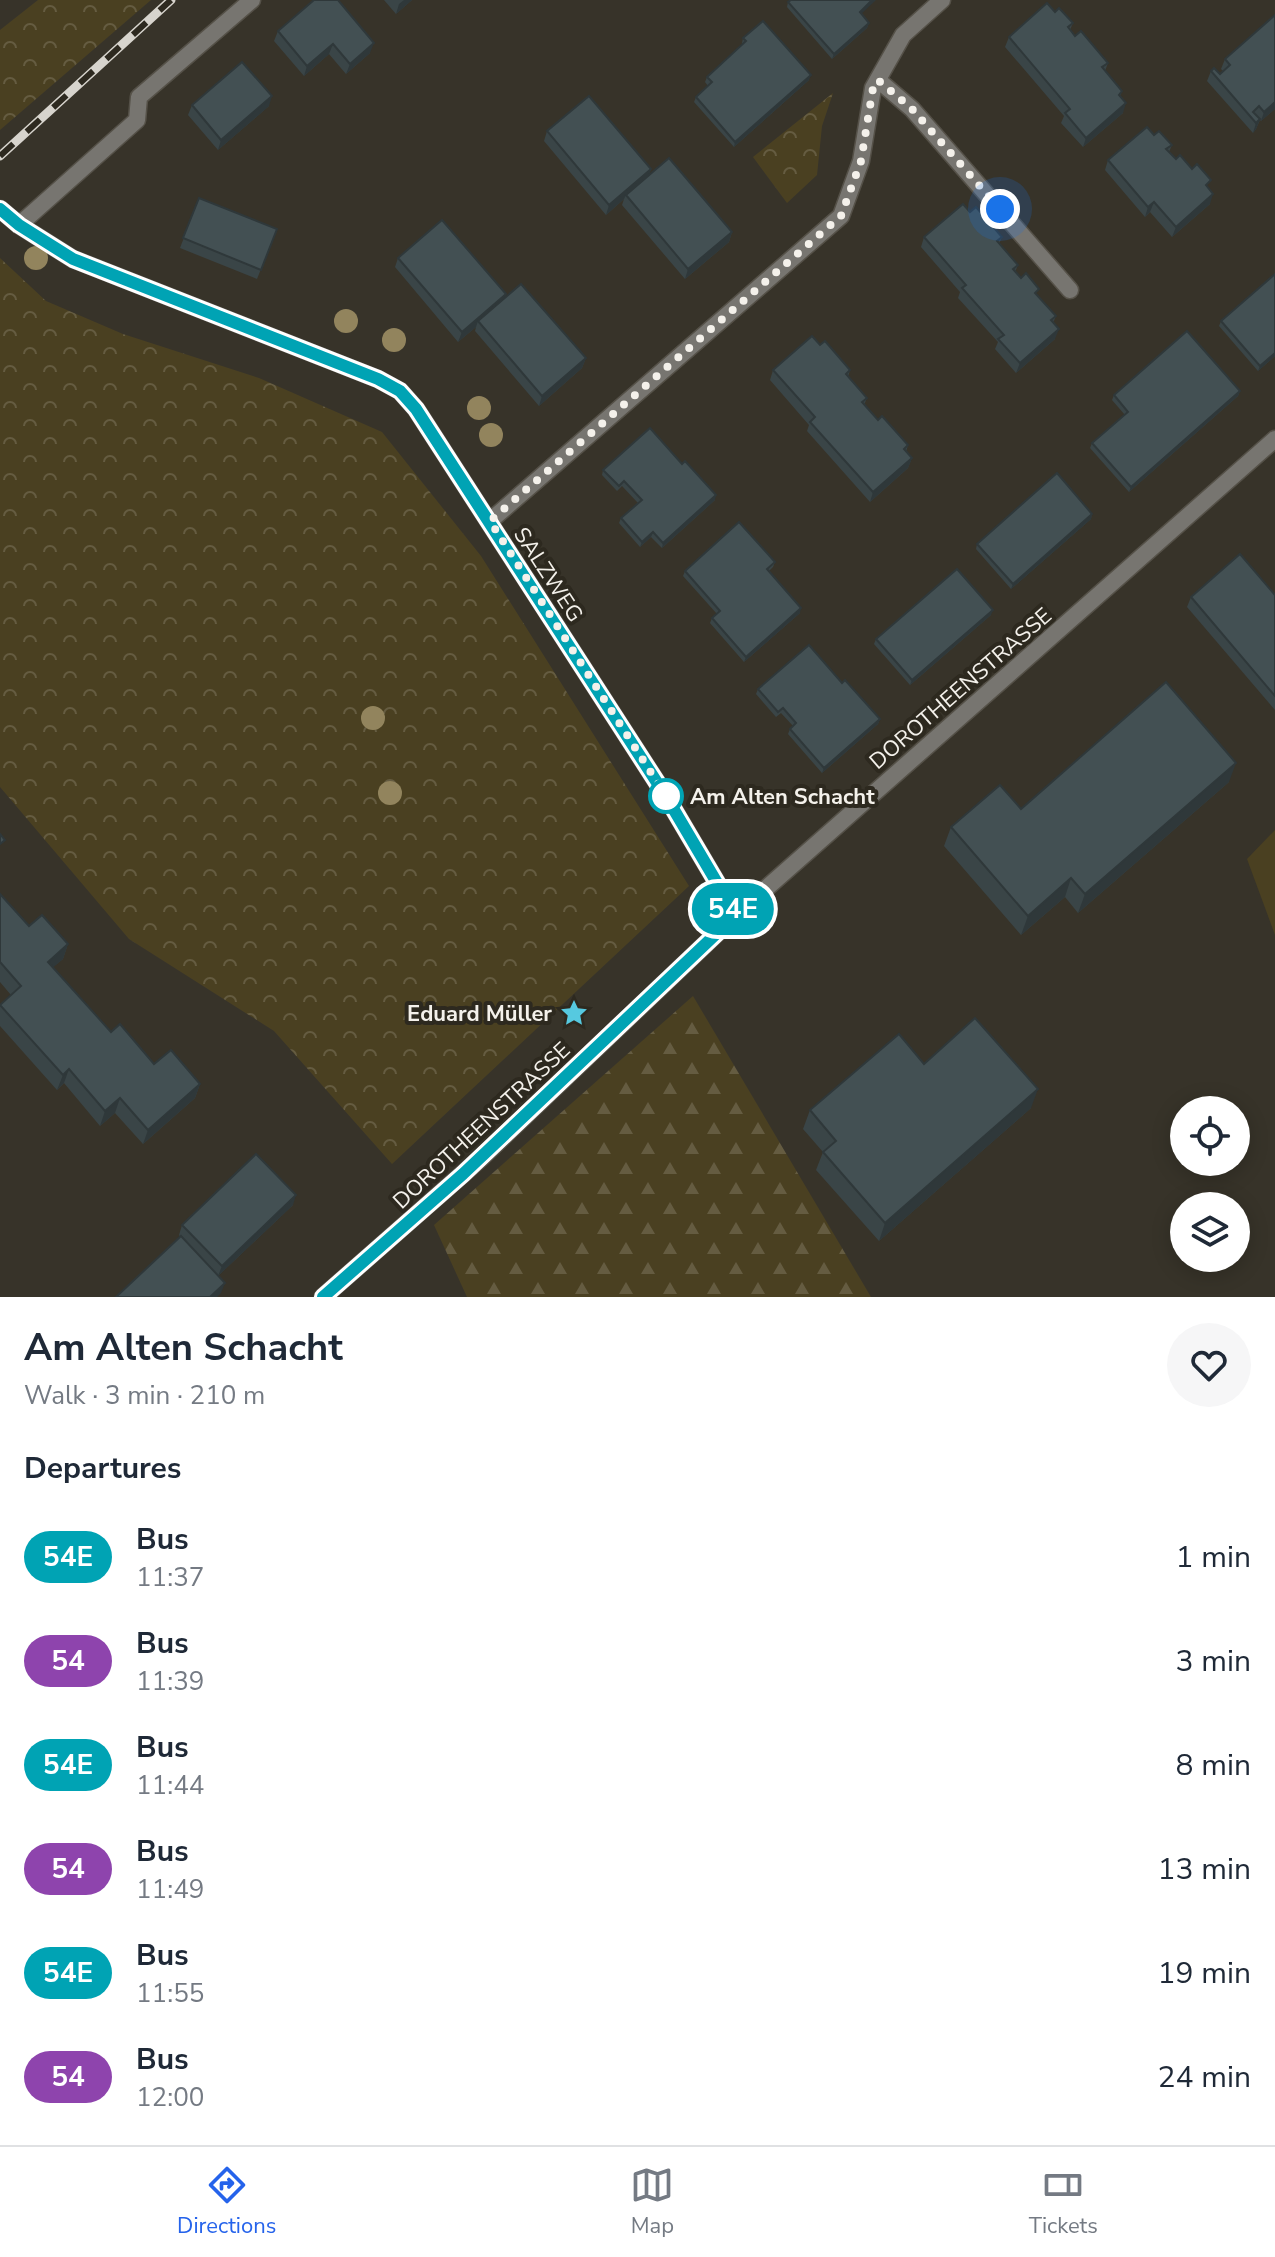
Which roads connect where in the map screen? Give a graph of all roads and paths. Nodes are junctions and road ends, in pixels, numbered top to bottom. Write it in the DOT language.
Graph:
graph roads {
  1 [pos="252,0"];
  2 [pos="942,0"];
  3 [pos="878,80"];
  4 [pos="0,209"];
  5 [pos="19,225"];
  6 [pos="1070,290"];
  7 [pos="1275,439"];
  8 [pos="490,521"];
  9 [pos="736,915"];
  10 [pos="323,1297"];
  1 -- 5 [label="street"];
  2 -- 3 [label="street"];
  3 -- 6 [label="street"];
  3 -- 8 [label="street"];
  4 -- 5 [label="street, SALZWEG"];
  5 -- 8 [label="street, SALZWEG"];
  7 -- 9 [label="street, DOROTHEENSTRASSE"];
  8 -- 9 [label="street, SALZWEG"];
  9 -- 10 [label="street, DOROTHEENSTRASSE"];
}
